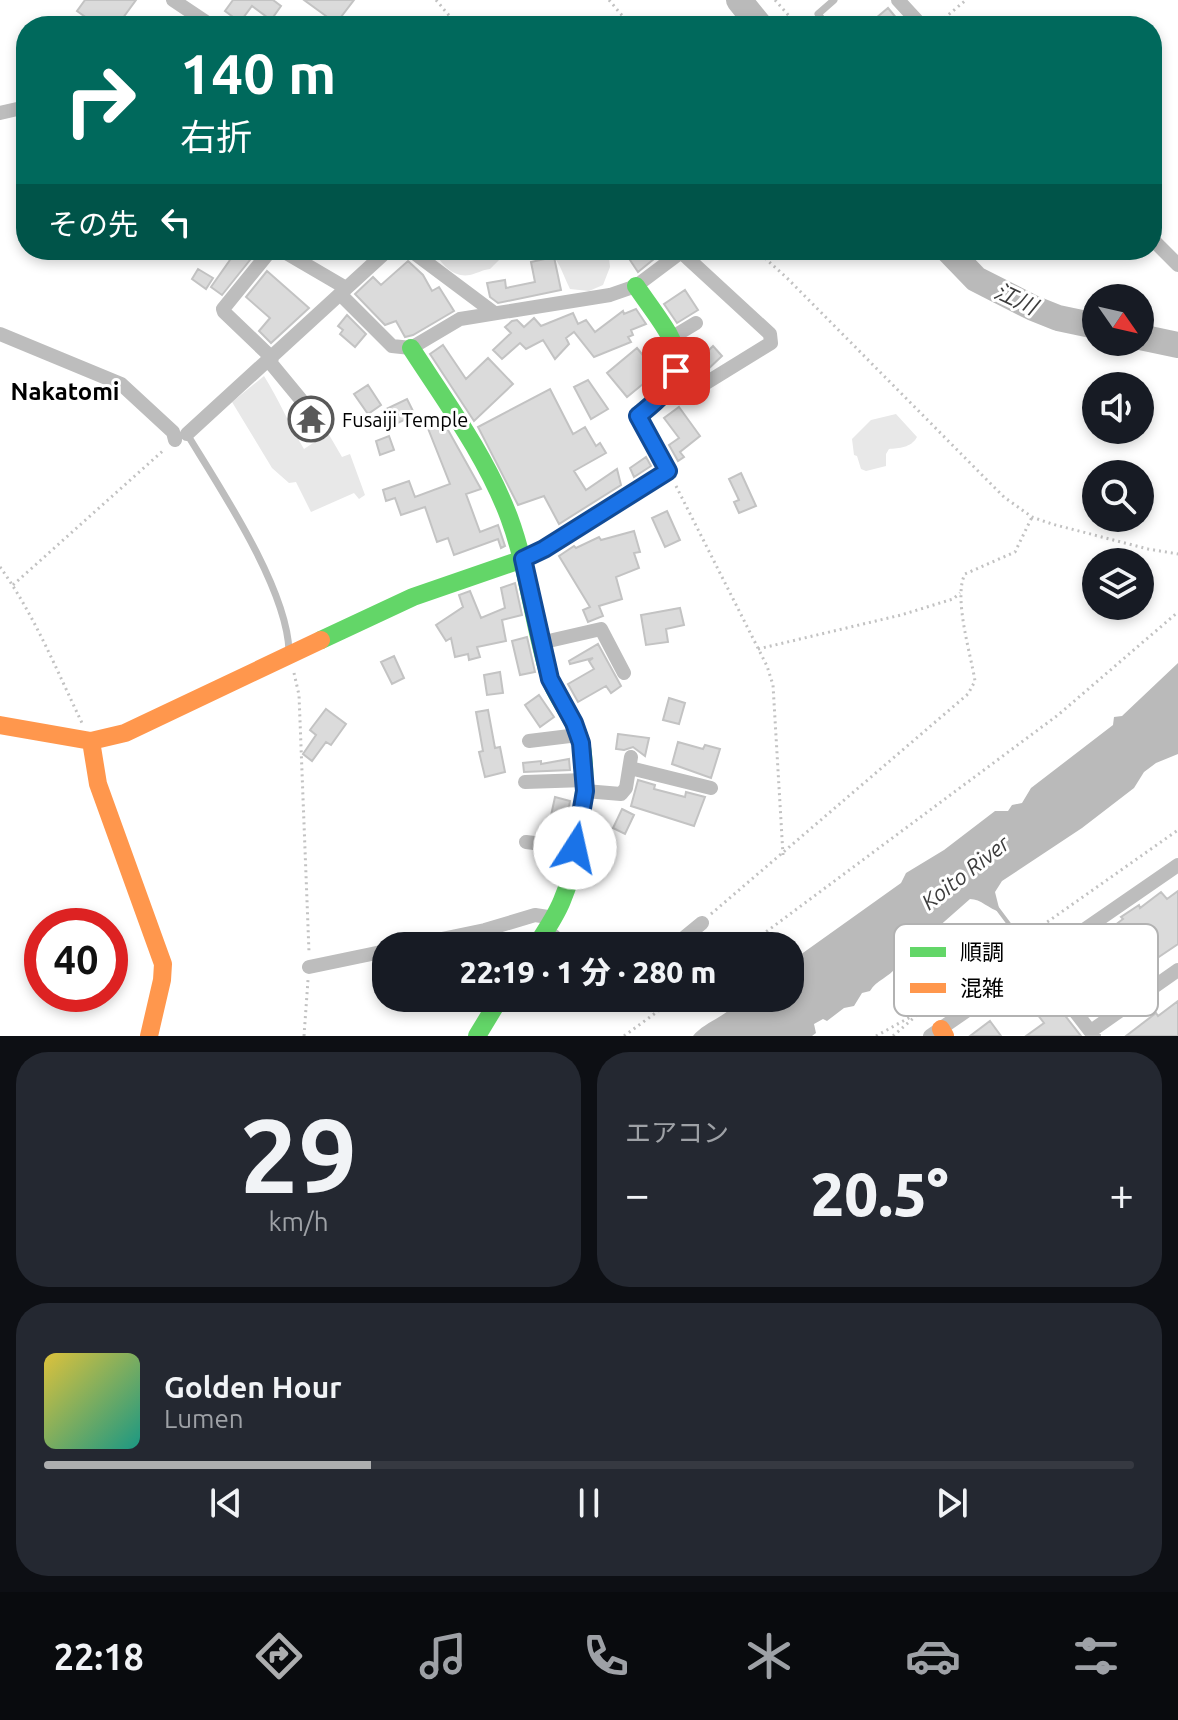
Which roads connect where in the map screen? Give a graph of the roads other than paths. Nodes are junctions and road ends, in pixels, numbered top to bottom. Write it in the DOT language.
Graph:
graph roads {
  1 [pos="173,0"];
  2 [pos="834,0"];
  3 [pos="898,0"];
  4 [pos="197,16"];
  5 [pos="820,16"];
  6 [pos="913,16"];
  7 [pos="1162,249"];
  8 [pos="263,260"];
  9 [pos="296,260"];
  10 [pos="377,260"];
  11 [pos="423,260"];
  12 [pos="670,260"];
  13 [pos="692,260"];
  14 [pos="1178,265"];
  15 [pos="636,286"];
  16 [pos="343,291"];
  17 [pos="493,312"];
  18 [pos="696,323"];
  19 [pos="0,334"];
  20 [pos="671,338"];
  21 [pos="411,348"];
  22 [pos="270,359"];
  23 [pos="676,371"];
  24 [pos="302,401"];
  25 [pos="181,437"];
  26 [pos="523,559"];
  27 [pos="540,643"];
  28 [pos="289,657"];
  29 [pos="624,673"];
  30 [pos="0,725"];
  31 [pos="578,735"];
  32 [pos="91,741"];
  33 [pos="529,741"];
  34 [pos="525,782"];
  35 [pos="585,786"];
  36 [pos="711,788"];
  37 [pos="526,842"];
  38 [pos="575,848"];
  39 [pos="1178,865"];
  40 [pos="702,923"];
  41 [pos="1091,924"];
  42 [pos="475,932"];
  43 [pos="545,932"];
  44 [pos="691,932"];
  45 [pos="372,954"];
  46 [pos="309,967"];
  47 [pos="1178,970"];
  48 [pos="1158,985"];
  49 [pos="492,1012"];
  50 [pos="963,1016"];
  51 [pos="1078,1016"];
  52 [pos="1116,1016"];
  53 [pos="939,1034"];
  54 [pos="1092,1034"];
  55 [pos="149,1036"];
  56 [pos="477,1036"];
  1 -- 4 [label="street"];
  2 -- 5 [label="lane"];
  3 -- 6 [label="street"];
  7 -- 14 [label="street"];
  8 -- 22 [label="street"];
  9 -- 16 [label="street"];
  10 -- 16 [label="street"];
  11 -- 17 [label="street"];
  12 -- 15 [label="street"];
  13 -- 23 [label="street"];
  15 -- 17 [label="street"];
  15 -- 20 [label="street"];
  16 -- 21 [label="street"];
  16 -- 22 [label="street"];
  17 -- 21 [label="street"];
  18 -- 20 [label="street"];
  19 -- 25 [label="street"];
  20 -- 23 [label="street"];
  21 -- 26 [label="street"];
  22 -- 24 [label="street"];
  22 -- 25 [label="street"];
  23 -- 26 [label="street"];
  25 -- 28 [label="lane"];
  26 -- 27 [label="street"];
  26 -- 28 [label="street"];
  27 -- 29 [label="street"];
  27 -- 31 [label="street"];
  28 -- 32 [label="street"];
  30 -- 32 [label="street"];
  31 -- 33 [label="street"];
  31 -- 35 [label="street"];
  32 -- 55 [label="street"];
  34 -- 35 [label="street"];
  35 -- 36 [label="street"];
  35 -- 38 [label="street"];
  37 -- 38 [label="street"];
  38 -- 43 [label="street"];
  39 -- 41 [label="street"];
  40 -- 44 [label="street"];
  42 -- 43 [label="street"];
  45 -- 46 [label="street"];
  47 -- 48 [label="street"];
  49 -- 56 [label="street"];
  50 -- 53 [label="street"];
  51 -- 54 [label="street"];
  52 -- 54 [label="street"];
}
